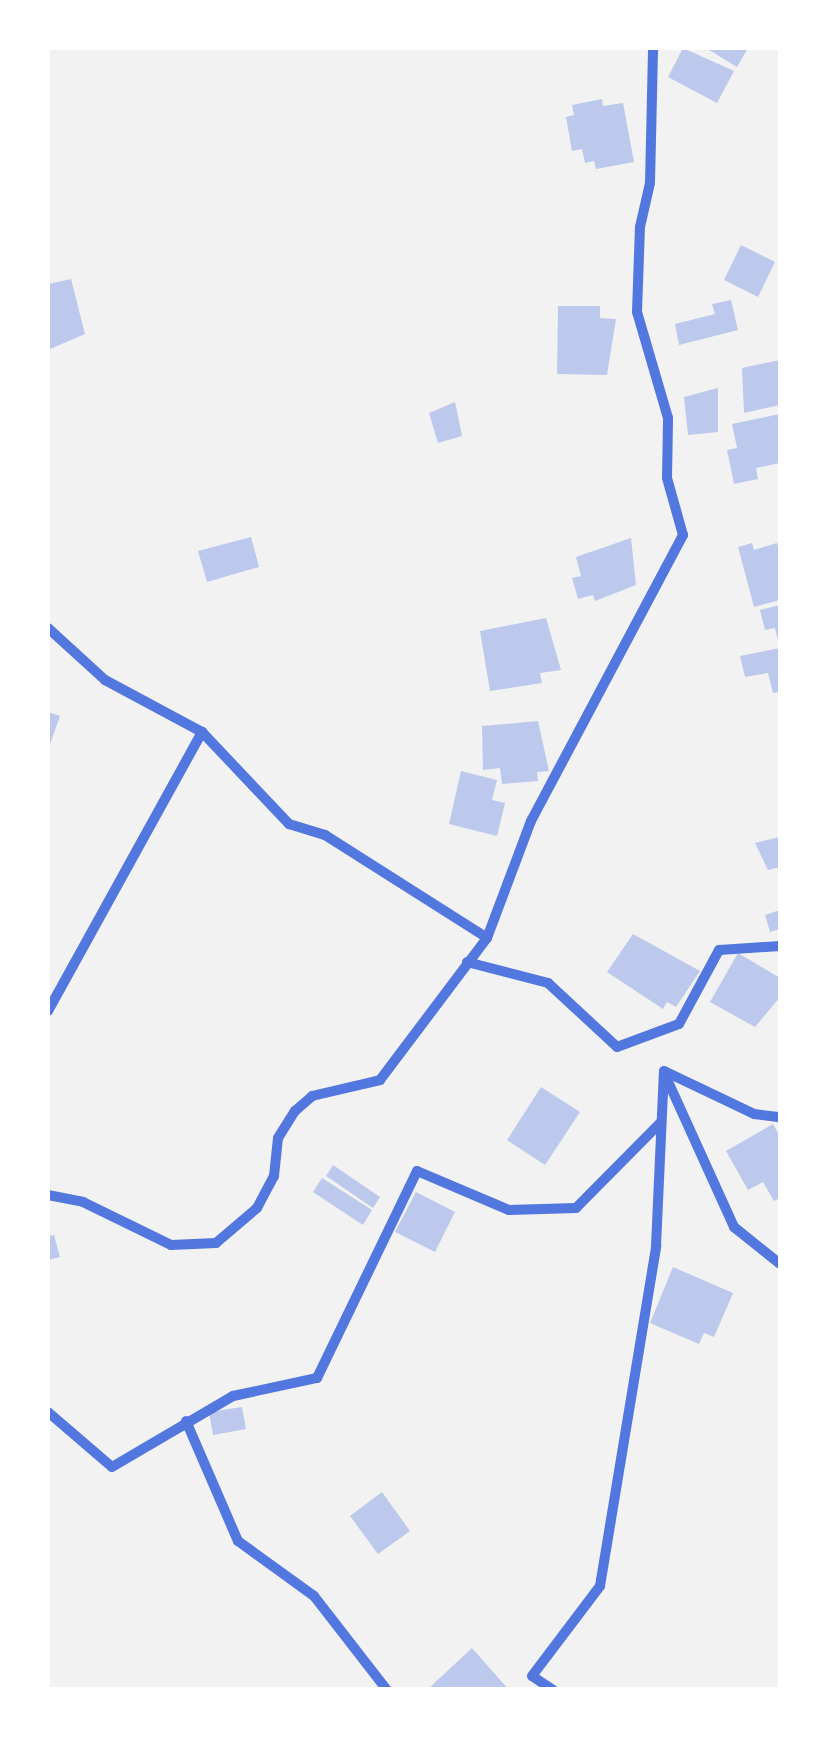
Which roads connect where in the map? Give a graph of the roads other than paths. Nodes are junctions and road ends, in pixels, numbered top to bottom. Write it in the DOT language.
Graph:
graph roads {
  1 [pos="653,48"];
  2 [pos="48,628"];
  3 [pos="202,732"];
  4 [pos="486,938"];
  5 [pos="780,946"];
  6 [pos="467,962"];
  7 [pos="48,1011"];
  8 [pos="664,1071"];
  9 [pos="780,1118"];
  10 [pos="662,1122"];
  11 [pos="48,1195"];
  12 [pos="780,1264"];
  13 [pos="48,1412"];
  14 [pos="186,1421"];
  15 [pos="387,1690"];
  16 [pos="554,1690"];
  1 -- 4 [label="street"];
  2 -- 3 [label="street"];
  3 -- 4 [label="street"];
  3 -- 7 [label="street"];
  4 -- 6 [label="street"];
  5 -- 6 [label="street"];
  6 -- 11 [label="street"];
  8 -- 9 [label="street"];
  8 -- 10 [label="street"];
  8 -- 12 [label="street"];
  10 -- 14 [label="street"];
  10 -- 16 [label="street"];
  13 -- 14 [label="street"];
  14 -- 15 [label="street"];
}
